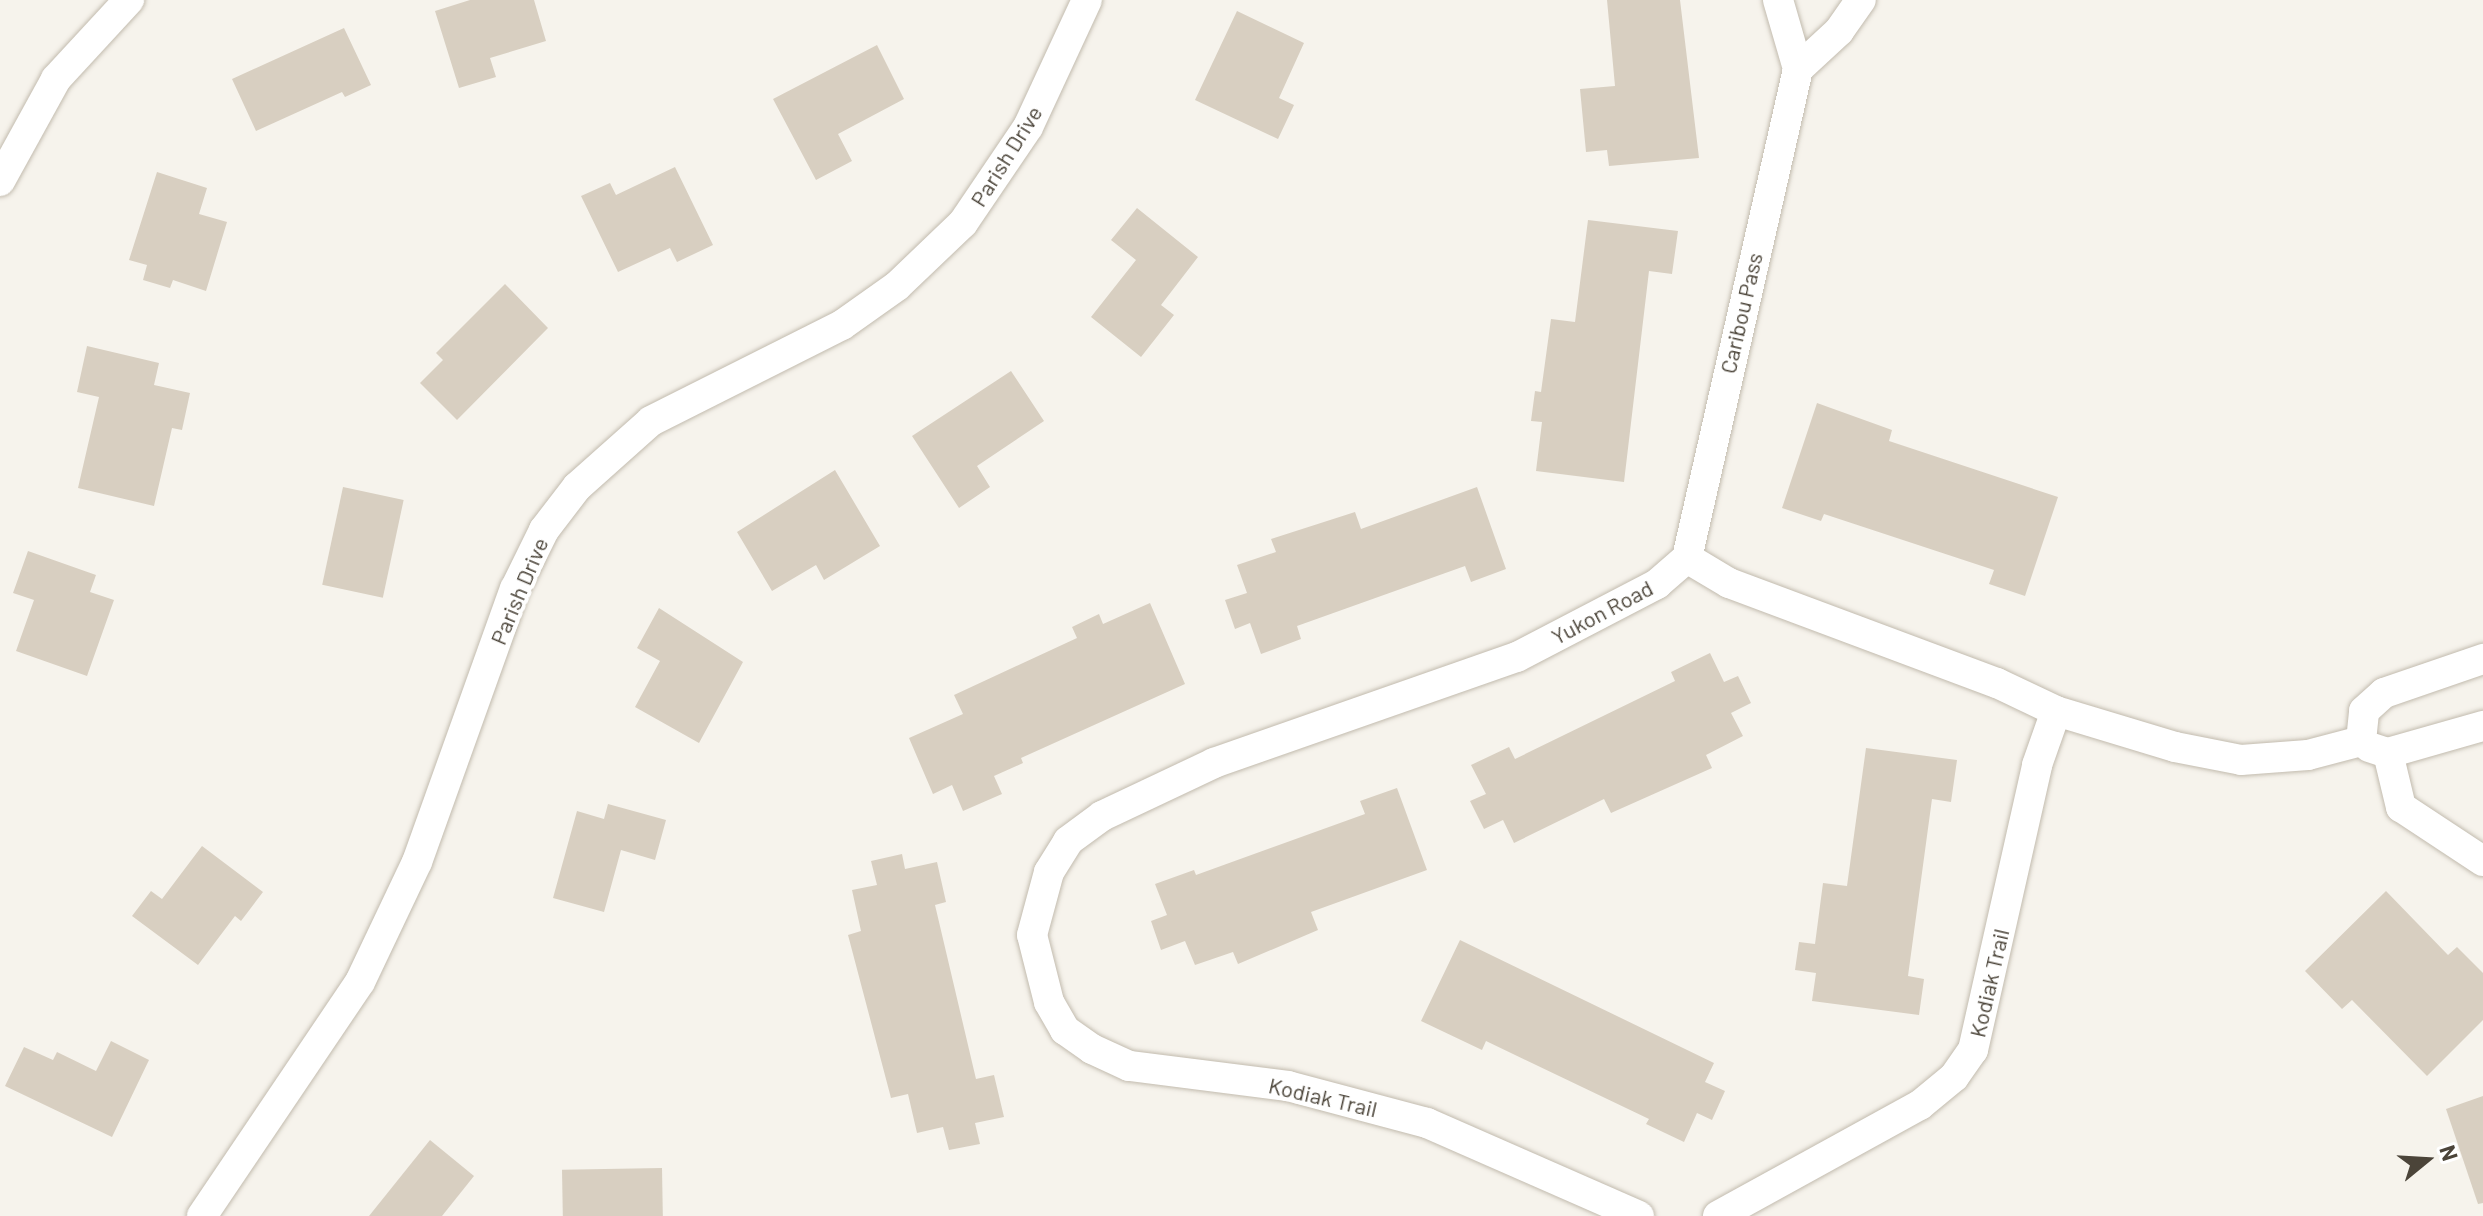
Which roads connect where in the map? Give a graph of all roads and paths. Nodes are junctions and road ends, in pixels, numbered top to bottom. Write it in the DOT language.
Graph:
graph roads {
  1 [pos="129,0"];
  2 [pos="1087,0"];
  3 [pos="1778,0"];
  4 [pos="1861,0"];
  5 [pos="1798,69"];
  6 [pos="1,174"];
  7 [pos="1687,558"];
  8 [pos="2483,659"];
  9 [pos="2056,711"];
  10 [pos="2483,726"];
  11 [pos="2374,747"];
  12 [pos="2483,861"];
  13 [pos="1038,968"];
  14 [pos="202,1216"];
  15 [pos="1639,1216"];
  16 [pos="1718,1216"];
  1 -- 6 [label="street"];
  2 -- 14 [label="street, Parish Drive"];
  3 -- 5 [label="street, Caribou Pass"];
  4 -- 5 [label="street"];
  5 -- 7 [label="street, Caribou Pass"];
  7 -- 9 [label="street"];
  7 -- 13 [label="street, Yukon Road"];
  8 -- 11 [label="street"];
  9 -- 11 [label="street"];
  9 -- 16 [label="street, Kodiak Trail"];
  10 -- 11 [label="street"];
  11 -- 12 [label="street"];
  13 -- 15 [label="street, Kodiak Trail"];
}
